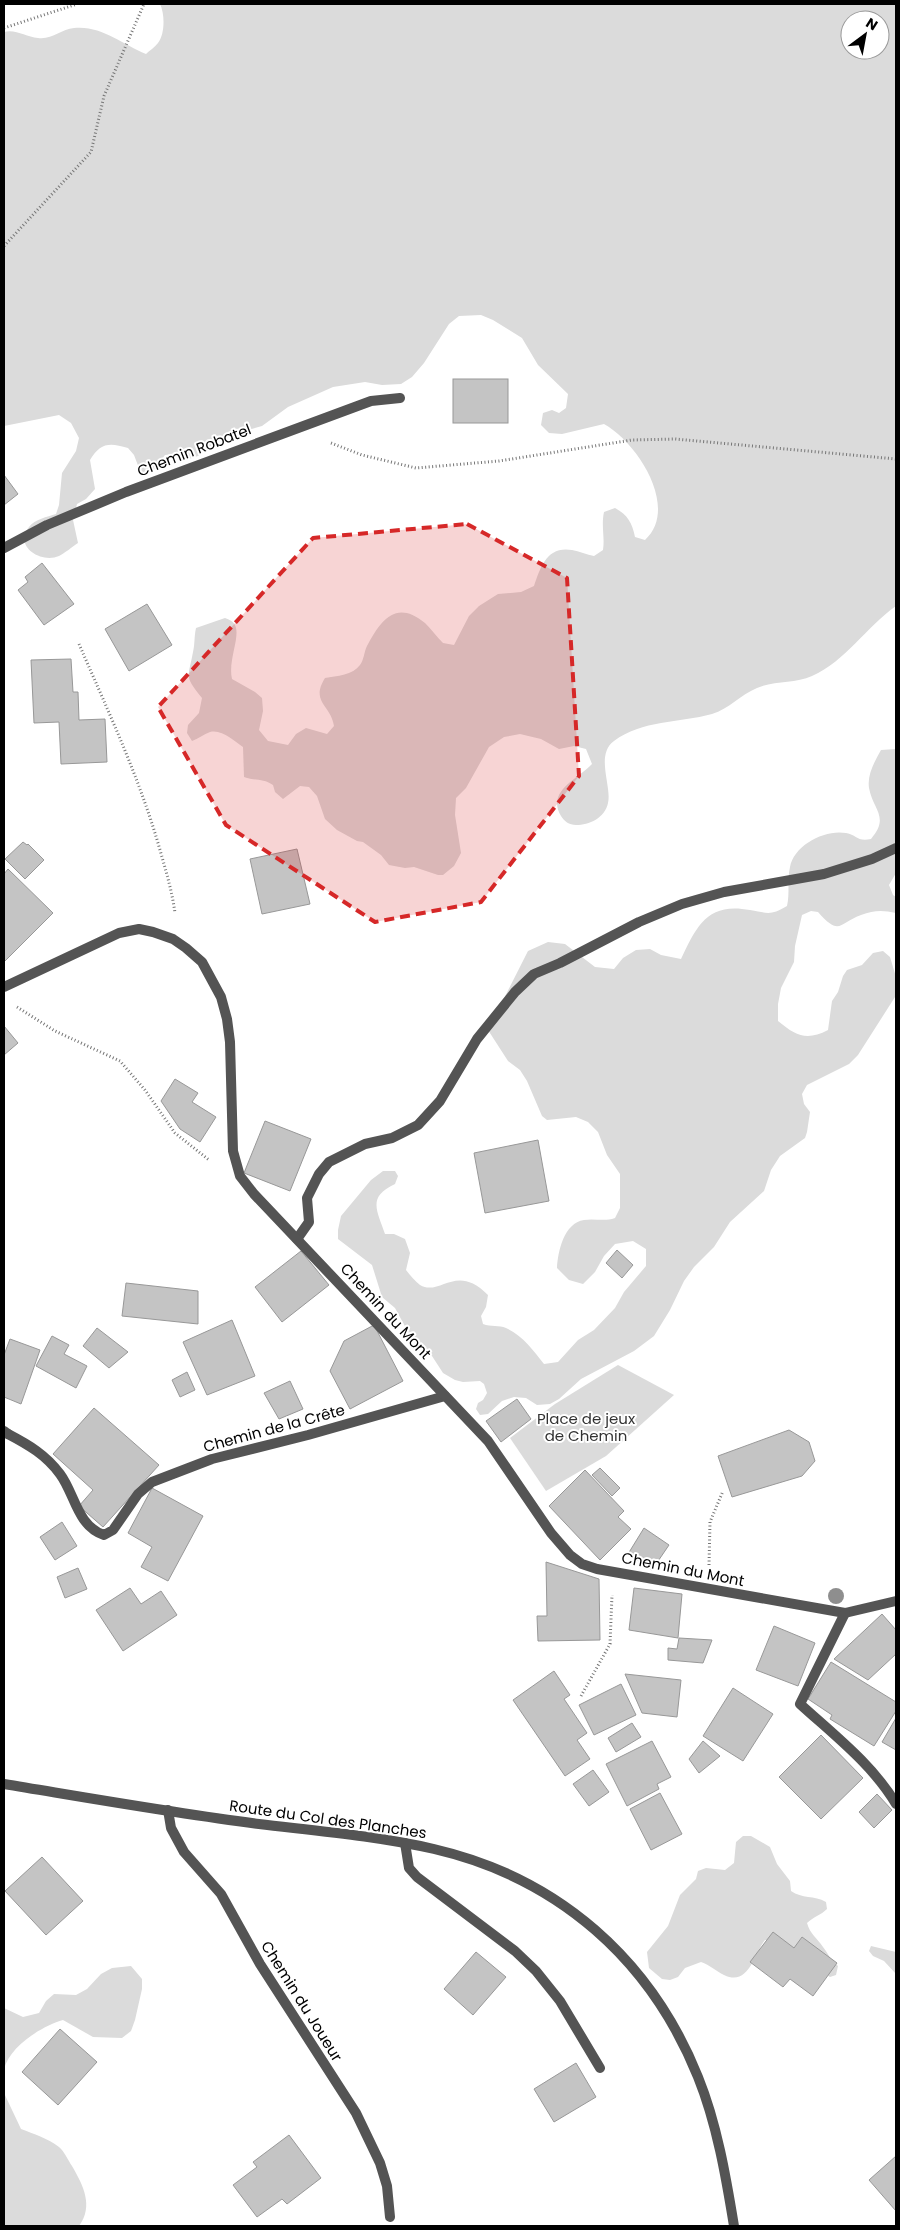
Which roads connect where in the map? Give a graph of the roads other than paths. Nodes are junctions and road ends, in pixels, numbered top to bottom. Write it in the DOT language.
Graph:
graph roads {
  1 [pos="400,398"];
  2 [pos="4,548"];
  3 [pos="896,848"];
  4 [pos="4,987"];
  5 [pos="297,1238"];
  6 [pos="445,1396"];
  7 [pos="6,1433"];
  8 [pos="896,1601"];
  9 [pos="844,1613"];
  10 [pos="4,1784"];
  11 [pos="896,1804"];
  12 [pos="168,1810"];
  13 [pos="405,1843"];
  14 [pos="600,2068"];
  15 [pos="390,2217"];
  16 [pos="734,2226"];
  1 -- 2 [label="street, Chemin Robatel"];
  3 -- 5 [label="street"];
  4 -- 5 [label="street, Chemin du Mont"];
  5 -- 6 [label="street, Chemin du Mont"];
  6 -- 7 [label="street, Chemin de la Crête"];
  6 -- 9 [label="street, Chemin du Mont"];
  8 -- 9 [label="street, Chemin du Mont"];
  9 -- 11 [label="street"];
  10 -- 12 [label="street, Route du Col des Planches"];
  12 -- 13 [label="street, Route du Col des Planches"];
  12 -- 15 [label="street, Chemin du Joueur"];
  13 -- 14 [label="street"];
  13 -- 16 [label="street, Route du Col des Planches"];
}
